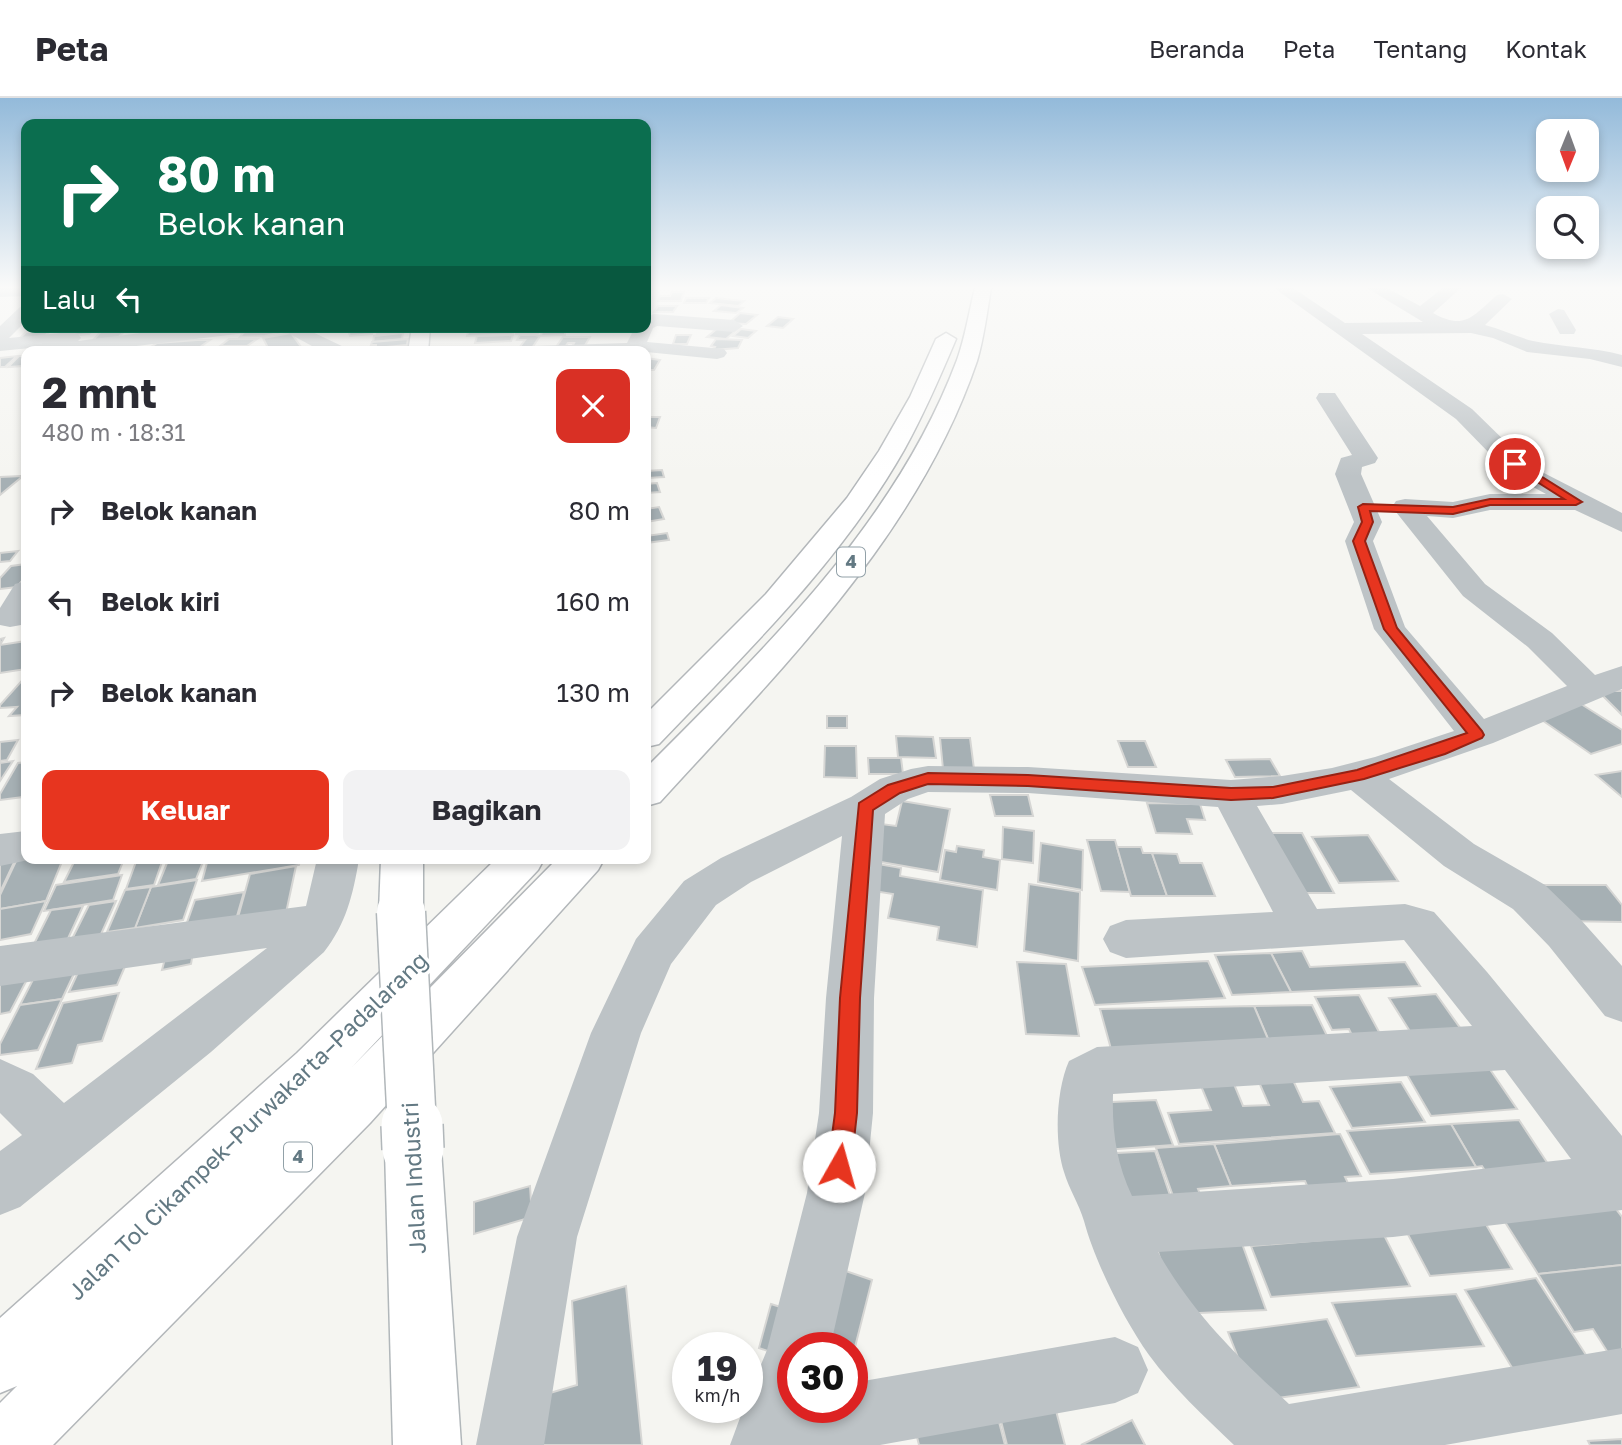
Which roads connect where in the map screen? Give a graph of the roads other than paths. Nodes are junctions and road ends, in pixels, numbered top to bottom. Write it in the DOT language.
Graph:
graph roads {
  1 [pos="692,351"];
  2 [pos="941,351"];
  3 [pos="968,351"];
  4 [pos="1372,351"];
  5 [pos="1571,351"];
  6 [pos="717,353"];
  7 [pos="21,354"];
  8 [pos="0,356"];
  9 [pos="1622,361"];
  10 [pos="1327,398"];
  11 [pos="1576,502"];
  12 [pos="1363,507"];
  13 [pos="1405,507"];
  14 [pos="1622,524"];
  15 [pos="21,600"];
  16 [pos="12,618"];
  17 [pos="1606,683"];
  18 [pos="651,730"];
  19 [pos="1476,735"];
  20 [pos="1359,775"];
  21 [pos="651,787"];
  22 [pos="1231,794"];
  23 [pos="864,807"];
  24 [pos="21,847"];
  25 [pos="0,850"];
  26 [pos="337,864"];
  27 [pos="402,864"];
  28 [pos="518,864"];
  29 [pos="578,864"];
  30 [pos="321,922"];
  31 [pos="1304,928"];
  32 [pos="1126,939"];
  33 [pos="0,965"];
  34 [pos="1622,1001"];
  35 [pos="1518,1046"];
  36 [pos="0,1083"];
  37 [pos="62,1137"];
  38 [pos="1622,1181"];
  39 [pos="0,1187"];
  40 [pos="1114,1226"];
  41 [pos="803,1332"];
  42 [pos="0,1361"];
  43 [pos="1115,1370"];
  44 [pos="1622,1381"];
  45 [pos="777,1410"];
  46 [pos="767,1438"];
  47 [pos="1282,1442"];
  48 [pos="5,1445"];
  49 [pos="427,1445"];
  50 [pos="510,1445"];
  1 -- 6 [label="street"];
  2 -- 18 [label="main road, 4"];
  3 -- 21 [label="main road, 4"];
  4 -- 11 [label="street"];
  5 -- 9 [label="street"];
  7 -- 8 [label="street"];
  10 -- 12 [label="street"];
  11 -- 13 [label="street"];
  11 -- 14 [label="street"];
  12 -- 13 [label="street"];
  12 -- 19 [label="street"];
  13 -- 17 [label="street"];
  15 -- 16 [label="street"];
  17 -- 19 [label="street"];
  19 -- 20 [label="street"];
  20 -- 22 [label="street"];
  20 -- 34 [label="street"];
  22 -- 23 [label="street"];
  22 -- 31 [label="street"];
  23 -- 41 [label="street"];
  23 -- 50 [label="street"];
  24 -- 25 [label="street"];
  26 -- 30 [label="street"];
  27 -- 49 [label="main road, Jalan Industri, bridge"];
  28 -- 42 [label="main road, Jalan Tol Cikampek–Purwakarta–Padalarang"];
  29 -- 48 [label="main road, 4"];
  30 -- 33 [label="street"];
  30 -- 37 [label="street"];
  31 -- 32 [label="street"];
  31 -- 35 [label="street"];
  35 -- 38 [label="street"];
  35 -- 40 [label="street"];
  36 -- 37 [label="street"];
  37 -- 39 [label="street"];
  38 -- 40 [label="street"];
  40 -- 47 [label="street"];
  43 -- 46 [label="street"];
  44 -- 47 [label="street"];
  45 -- 46 [label="street"];
}
